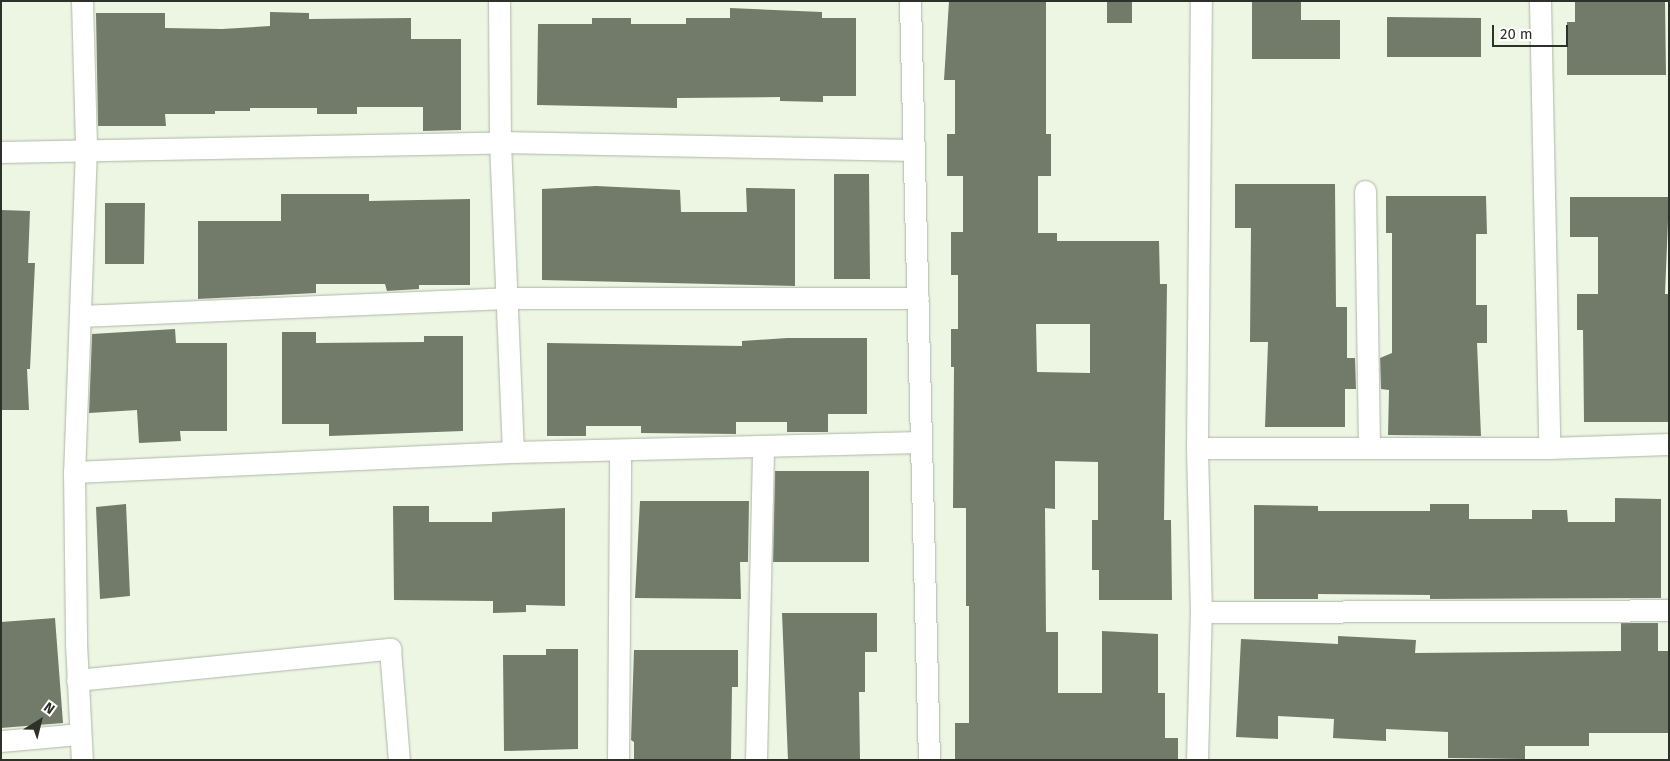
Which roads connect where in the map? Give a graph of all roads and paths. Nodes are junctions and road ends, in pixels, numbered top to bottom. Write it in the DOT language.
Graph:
graph roads {
  1 [pos="82,1"];
  2 [pos="499,1"];
  3 [pos="910,1"];
  4 [pos="1201,1"];
  5 [pos="1540,1"];
  6 [pos="500,142"];
  7 [pos="86,148"];
  8 [pos="914,150"];
  9 [pos="1,152"];
  10 [pos="1364,191"];
  11 [pos="507,298"];
  12 [pos="918,298"];
  13 [pos="80,316"];
  14 [pos="921,442"];
  15 [pos="1669,444"];
  16 [pos="763,448"];
  17 [pos="1197,448"];
  18 [pos="1370,448"];
  19 [pos="1548,448"];
  20 [pos="513,452"];
  21 [pos="620,452"];
  22 [pos="74,472"];
  23 [pos="1669,610"];
  24 [pos="1201,612"];
  25 [pos="77,680"];
  26 [pos="78,734"];
  27 [pos="1,741"];
  28 [pos="82,760"];
  29 [pos="399,760"];
  30 [pos="618,760"];
  31 [pos="756,760"];
  32 [pos="929,760"];
  33 [pos="1197,760"];
  1 -- 7 [label="street"];
  2 -- 6 [label="street"];
  3 -- 8 [label="street"];
  4 -- 17 [label="street"];
  5 -- 19 [label="street"];
  6 -- 7 [label="street"];
  6 -- 8 [label="street"];
  6 -- 11 [label="street"];
  7 -- 9 [label="street"];
  7 -- 13 [label="street"];
  8 -- 12 [label="street"];
  10 -- 18 [label="street"];
  11 -- 12 [label="street"];
  11 -- 13 [label="street"];
  11 -- 20 [label="street"];
  12 -- 14 [label="street"];
  13 -- 22 [label="street"];
  14 -- 16 [label="street"];
  14 -- 32 [label="street"];
  15 -- 19 [label="street"];
  16 -- 21 [label="street"];
  16 -- 31 [label="street"];
  17 -- 18 [label="street"];
  17 -- 24 [label="street"];
  18 -- 19 [label="street"];
  20 -- 21 [label="street"];
  20 -- 22 [label="street"];
  21 -- 30 [label="street"];
  22 -- 25 [label="street"];
  23 -- 24 [label="street"];
  24 -- 33 [label="street"];
  25 -- 26 [label="street"];
  25 -- 29 [label="street"];
  26 -- 27 [label="street"];
  26 -- 28 [label="street"];
}
